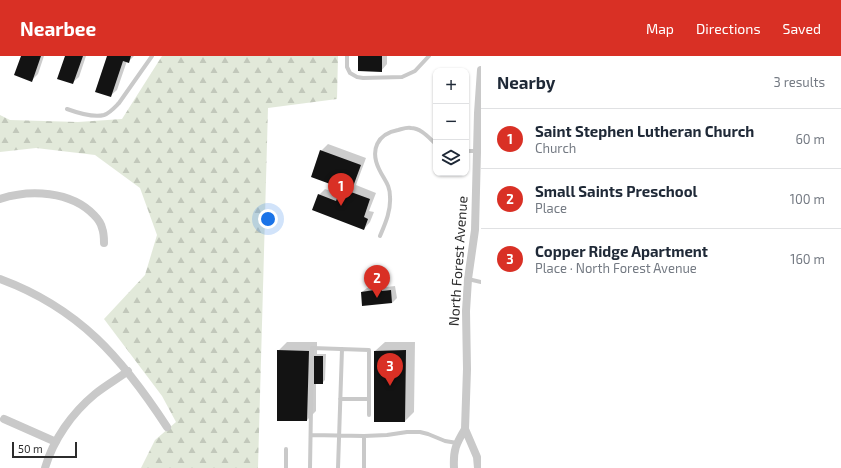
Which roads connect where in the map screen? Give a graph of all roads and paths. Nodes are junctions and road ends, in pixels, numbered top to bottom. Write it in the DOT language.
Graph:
graph roads {
  1 [pos="152,56"];
  2 [pos="347,56"];
  3 [pos="429,56"];
  4 [pos="481,70"];
  5 [pos="67,110"];
  6 [pos="433,142"];
  7 [pos="479,151"];
  8 [pos="0,199"];
  9 [pos="380,236"];
  10 [pos="104,243"];
  11 [pos="0,279"];
  12 [pos="468,279"];
  13 [pos="481,282"];
  14 [pos="342,349"];
  15 [pos="128,371"];
  16 [pos="340,399"];
  17 [pos="369,399"];
  18 [pos="369,415"];
  19 [pos="4,419"];
  20 [pos="167,427"];
  21 [pos="465,429"];
  22 [pos="311,435"];
  23 [pos="339,435"];
  24 [pos="364,436"];
  25 [pos="56,442"];
  26 [pos="457,443"];
  27 [pos="286,449"];
  28 [pos="45,468"];
  29 [pos="286,468"];
  30 [pos="310,468"];
  31 [pos="338,468"];
  32 [pos="364,468"];
  33 [pos="454,468"];
  34 [pos="478,468"];
  1 -- 5 [label="lane"];
  2 -- 3 [label="lane"];
  4 -- 7 [label="street, North Forest Avenue"];
  6 -- 9 [label="lane"];
  7 -- 12 [label="street, North Forest Avenue"];
  8 -- 10 [label="street"];
  11 -- 15 [label="street"];
  12 -- 13 [label="lane"];
  12 -- 21 [label="street, North Forest Avenue"];
  14 -- 16 [label="lane"];
  14 -- 17 [label="lane"];
  14 -- 22 [label="lane"];
  15 -- 20 [label="street"];
  15 -- 25 [label="street"];
  16 -- 17 [label="lane"];
  16 -- 23 [label="lane"];
  17 -- 18 [label="lane"];
  19 -- 25 [label="street"];
  21 -- 26 [label="street, North Forest Avenue"];
  21 -- 34 [label="street, North Forest Avenue"];
  22 -- 23 [label="lane"];
  22 -- 30 [label="lane"];
  23 -- 24 [label="lane"];
  23 -- 31 [label="lane"];
  24 -- 26 [label="lane"];
  24 -- 32 [label="lane"];
  25 -- 28 [label="street"];
  26 -- 33 [label="street, North Forest Avenue"];
  27 -- 29 [label="lane"];
}
